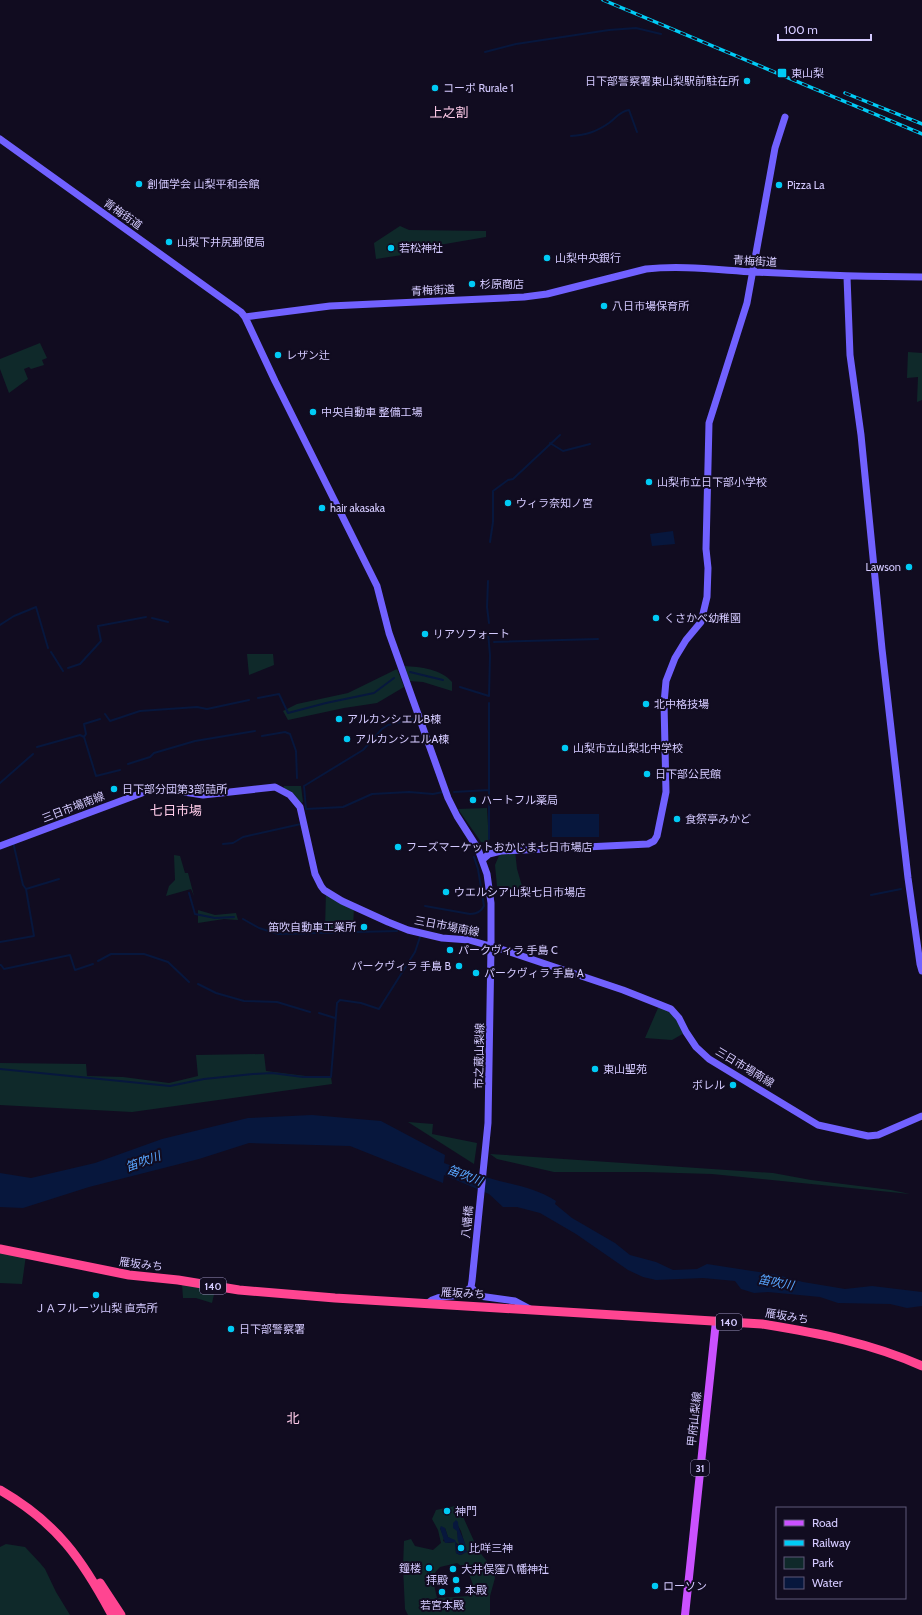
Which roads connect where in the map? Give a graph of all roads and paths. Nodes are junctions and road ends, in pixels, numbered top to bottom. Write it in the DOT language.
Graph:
graph roads {
  1 [pos="785,117"];
  2 [pos="0,139"];
  3 [pos="753,272"];
  4 [pos="847,277"];
  5 [pos="922,277"];
  6 [pos="245,317"];
  7 [pos="0,846"];
  8 [pos="482,860"];
  9 [pos="491,947"];
  10 [pos="922,971"];
  11 [pos="922,1116"];
  12 [pos="485,1165"];
  13 [pos="0,1250"];
  14 [pos="472,1284"];
  15 [pos="428,1303"];
  16 [pos="531,1310"];
  17 [pos="716,1321"];
  18 [pos="922,1366"];
  19 [pos="0,1490"];
  20 [pos="72,1550"];
  21 [pos="111,1615"];
  22 [pos="121,1615"];
  23 [pos="685,1615"];
  1 -- 3 [label="main road"];
  2 -- 6 [label="main road, 青梅街道"];
  3 -- 4 [label="main road, 青梅街道"];
  3 -- 6 [label="main road, 青梅街道"];
  3 -- 8 [label="main road"];
  4 -- 5 [label="main road, 青梅街道"];
  4 -- 10 [label="main road"];
  6 -- 8 [label="main road, 市之蔵山梨線"];
  7 -- 9 [label="main road, 三日市場南線"];
  8 -- 9 [label="main road, 市之蔵山梨線"];
  9 -- 11 [label="main road, 三日市場南線"];
  9 -- 12 [label="main road, 市之蔵山梨線"];
  12 -- 14 [label="main road, 八幡橋"];
  13 -- 15 [label="highway, 雁坂みち / 140"];
  14 -- 15 [label="main road"];
  14 -- 16 [label="main road"];
  15 -- 16 [label="highway, 雁坂みち / 140"];
  16 -- 17 [label="highway, 雁坂みち / 140"];
  17 -- 18 [label="highway, 雁坂みち / 140"];
  17 -- 23 [label="main road, 甲府山梨線 / 31"];
  19 -- 20 [label="highway"];
  20 -- 21 [label="highway"];
  20 -- 22 [label="highway"];
}
